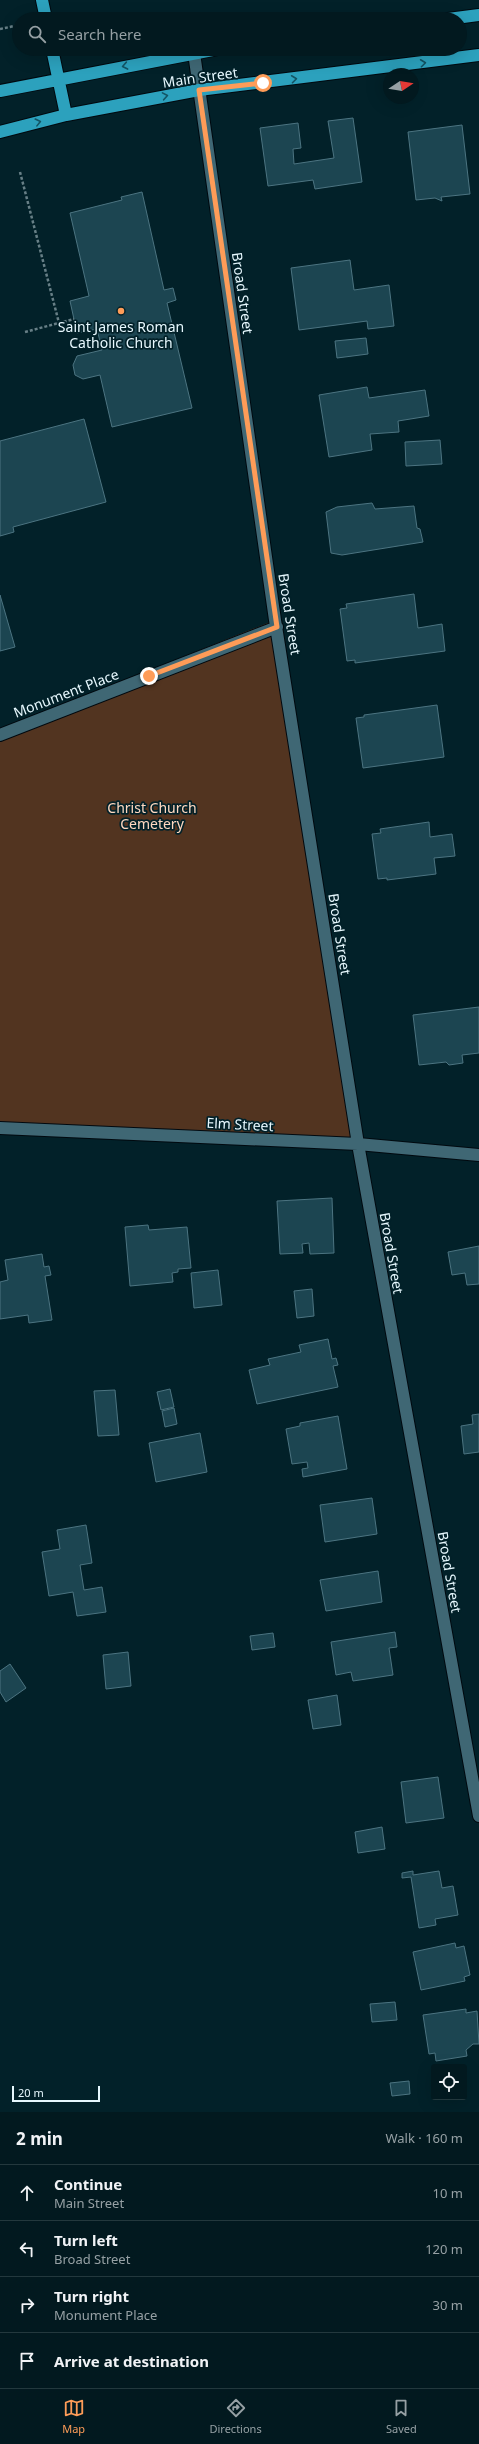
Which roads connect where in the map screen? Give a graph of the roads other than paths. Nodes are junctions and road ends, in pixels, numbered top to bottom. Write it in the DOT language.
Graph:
graph roads {
  1 [pos="42,0"];
  2 [pos="45,12"];
  3 [pos="479,15"];
  4 [pos="467,17"];
  5 [pos="479,55"];
  6 [pos="54,56"];
  7 [pos="174,56"];
  8 [pos="195,56"];
  9 [pos="59,79"];
  10 [pos="199,90"];
  11 [pos="0,91"];
  12 [pos="66,115"];
  13 [pos="0,132"];
  14 [pos="277,627"];
  15 [pos="0,735"];
  16 [pos="0,1128"];
  17 [pos="358,1144"];
  18 [pos="479,1155"];
  19 [pos="479,1816"];
  1 -- 2 [label="main road"];
  3 -- 4 [label="main road"];
  10 -- 5 [label="main road, Main Street, one-way"];
  6 -- 9 [label="main road"];
  7 -- 9 [label="main road, Main Street, one-way"];
  8 -- 10 [label="street, Broad Street"];
  9 -- 11 [label="main road, Main Street"];
  9 -- 12 [label="main road"];
  12 -- 10 [label="main road, Main Street, one-way"];
  10 -- 14 [label="street, Broad Street"];
  13 -- 12 [label="main road, Main Street, one-way"];
  14 -- 15 [label="street, Monument Place"];
  14 -- 17 [label="street, Broad Street"];
  16 -- 17 [label="street, Elm Street"];
  17 -- 18 [label="street, Elm Street"];
  17 -- 19 [label="street, Broad Street"];
}
